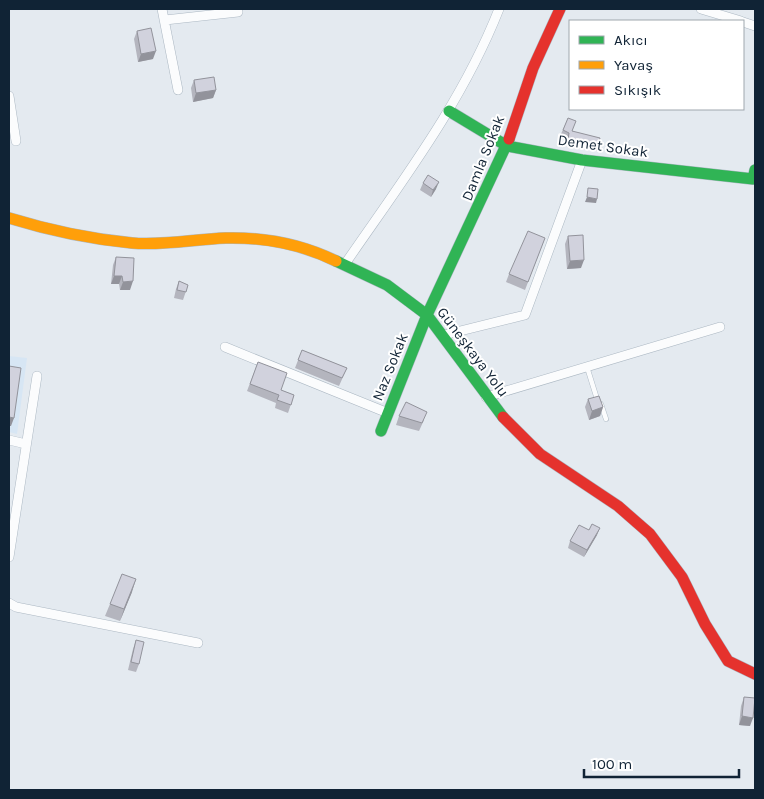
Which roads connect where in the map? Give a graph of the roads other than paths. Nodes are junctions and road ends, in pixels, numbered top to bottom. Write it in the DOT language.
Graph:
graph roads {
  1 [pos="162,9"];
  2 [pos="499,9"];
  3 [pos="560,9"];
  4 [pos="701,9"];
  5 [pos="238,12"];
  6 [pos="165,20"];
  7 [pos="739,20"];
  8 [pos="178,90"];
  9 [pos="9,96"];
  10 [pos="449,111"];
  11 [pos="16,140"];
  12 [pos="507,146"];
  13 [pos="582,160"];
  14 [pos="755,170"];
  15 [pos="9,218"];
  16 [pos="345,264"];
  17 [pos="427,315"];
  18 [pos="720,327"];
  19 [pos="444,335"];
  20 [pos="225,347"];
  21 [pos="588,367"];
  22 [pos="37,376"];
  23 [pos="486,397"];
  24 [pos="597,399"];
  25 [pos="591,401"];
  26 [pos="388,413"];
  27 [pos="606,419"];
  28 [pos="381,431"];
  29 [pos="9,440"];
  30 [pos="26,444"];
  31 [pos="9,557"];
  32 [pos="9,603"];
  33 [pos="198,643"];
  34 [pos="755,674"];
  1 -- 6 [label="street"];
  2 -- 10 [label="street"];
  3 -- 12 [label="street, Damla Sokak"];
  4 -- 7 [label="street"];
  5 -- 6 [label="street"];
  6 -- 8 [label="street"];
  9 -- 11 [label="street"];
  10 -- 12 [label="street, Demet Sokak"];
  10 -- 16 [label="street"];
  12 -- 13 [label="street, Demet Sokak"];
  12 -- 17 [label="street, Damla Sokak"];
  13 -- 14 [label="street, Demet Sokak"];
  13 -- 19 [label="street"];
  15 -- 16 [label="street, Güneşkaya Yolu"];
  16 -- 17 [label="street, Güneşkaya Yolu"];
  17 -- 19 [label="street, Güneşkaya Yolu"];
  17 -- 26 [label="street, Naz Sokak"];
  18 -- 21 [label="street"];
  19 -- 23 [label="street, Güneşkaya Yolu"];
  20 -- 26 [label="street"];
  21 -- 23 [label="street"];
  21 -- 24 [label="lane"];
  22 -- 30 [label="street"];
  23 -- 34 [label="street, Güneşkaya Yolu"];
  24 -- 25 [label="lane"];
  24 -- 27 [label="lane"];
  26 -- 28 [label="street, Naz Sokak"];
  29 -- 30 [label="street"];
  30 -- 31 [label="street"];
  32 -- 33 [label="street"];
}
